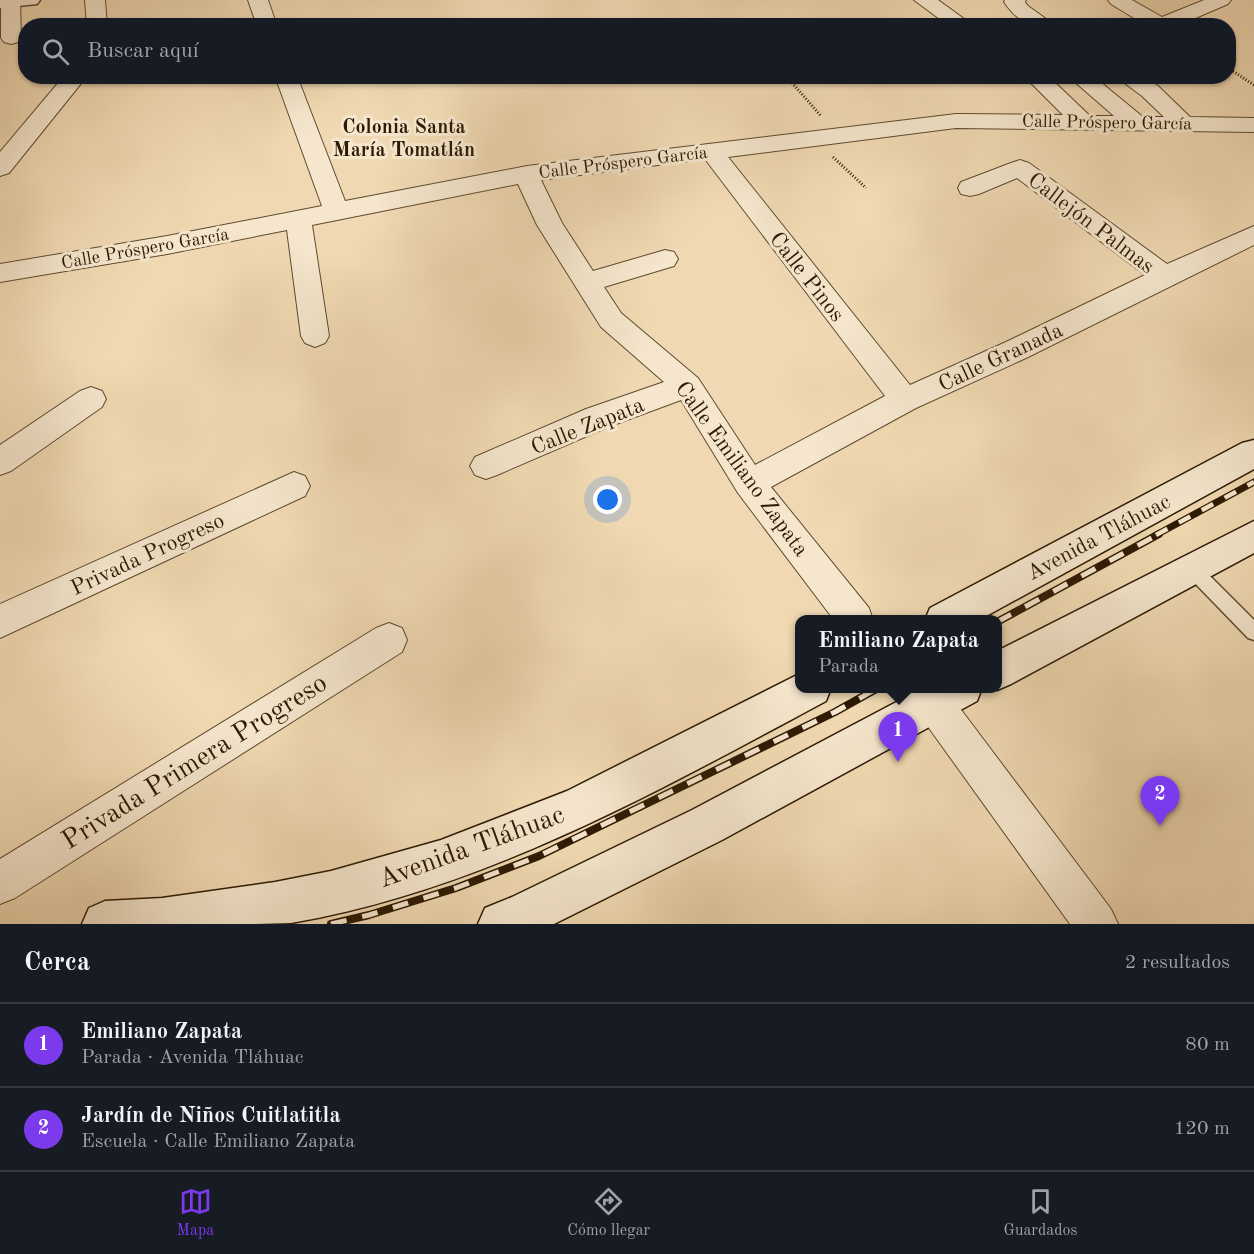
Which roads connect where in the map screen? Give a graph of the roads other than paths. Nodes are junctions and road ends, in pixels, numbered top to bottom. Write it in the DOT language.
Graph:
graph roads {
  1 [pos="95,0"];
  2 [pos="258,0"];
  3 [pos="924,0"];
  4 [pos="1016,0"];
  5 [pos="1118,0"];
  6 [pos="1221,0"];
  7 [pos="14,1"];
  8 [pos="96,18"];
  9 [pos="264,18"];
  10 [pos="952,18"];
  11 [pos="1034,18"];
  12 [pos="1150,18"];
  13 [pos="1179,18"];
  14 [pos="11,38"];
  15 [pos="69,84"];
  16 [pos="289,84"];
  17 [pos="1043,84"];
  18 [pos="1089,84"];
  19 [pos="1139,84"];
  20 [pos="1083,122"];
  21 [pos="1137,123"];
  22 [pos="1184,124"];
  23 [pos="1254,125"];
  24 [pos="712,152"];
  25 [pos="0,168"];
  26 [pos="527,174"];
  27 [pos="970,188"];
  28 [pos="337,213"];
  29 [pos="299,220"];
  30 [pos="1246,248"];
  31 [pos="665,259"];
  32 [pos="0,273"];
  33 [pos="1165,276"];
  34 [pos="586,283"];
  35 [pos="315,336"];
  36 [pos="688,387"];
  37 [pos="91,399"];
  38 [pos="905,400"];
  39 [pos="1254,453"];
  40 [pos="0,462"];
  41 [pos="486,466"];
  42 [pos="749,483"];
  43 [pos="294,486"];
  44 [pos="1254,536"];
  45 [pos="1192,569"];
  46 [pos="852,615"];
  47 [pos="952,615"];
  48 [pos="0,621"];
  49 [pos="1254,632"];
  50 [pos="389,640"];
  51 [pos="1002,668"];
  52 [pos="802,693"];
  53 [pos="938,694"];
  54 [pos="0,883"];
  55 [pos="105,924"];
  56 [pos="501,924"];
  57 [pos="1096,924"];
  1 -- 8 [label="street"];
  2 -- 9 [label="street"];
  3 -- 10 [label="street"];
  4 -- 11 [label="street"];
  5 -- 12 [label="street"];
  6 -- 13 [label="street"];
  7 -- 14 [label="street"];
  15 -- 25 [label="street"];
  16 -- 28 [label="street"];
  17 -- 20 [label="street"];
  18 -- 21 [label="street"];
  19 -- 22 [label="street"];
  20 -- 21 [label="street, Calle Próspero García"];
  20 -- 24 [label="street, Calle Próspero García"];
  21 -- 22 [label="street, Calle Próspero García"];
  22 -- 23 [label="street, Calle Próspero García"];
  24 -- 26 [label="street, Calle Próspero García"];
  24 -- 38 [label="street, Calle Pinos"];
  26 -- 28 [label="street, Calle Próspero García"];
  26 -- 34 [label="street, Calle Emiliano Zapata"];
  27 -- 33 [label="street, Callejón Palmas"];
  28 -- 29 [label="street, Calle Próspero García"];
  29 -- 32 [label="street, Calle Próspero García"];
  29 -- 35 [label="street"];
  30 -- 33 [label="street, Calle Granada"];
  31 -- 34 [label="street"];
  33 -- 38 [label="street, Calle Granada"];
  34 -- 36 [label="street, Calle Emiliano Zapata"];
  36 -- 41 [label="street, Calle Zapata"];
  36 -- 42 [label="street, Calle Emiliano Zapata"];
  37 -- 40 [label="street"];
  38 -- 42 [label="street, Calle Granada"];
  39 -- 47 [label="main road, Avenida Tláhuac"];
  42 -- 46 [label="street, Calle Emiliano Zapata"];
  43 -- 48 [label="street, Privada Progreso"];
  44 -- 45 [label="main road"];
  45 -- 49 [label="lane"];
  45 -- 51 [label="main road"];
  50 -- 54 [label="street, Privada Primera Progreso"];
  52 -- 55 [label="main road, Avenida Tláhuac"];
  53 -- 56 [label="main road"];
  53 -- 57 [label="street"];
}
